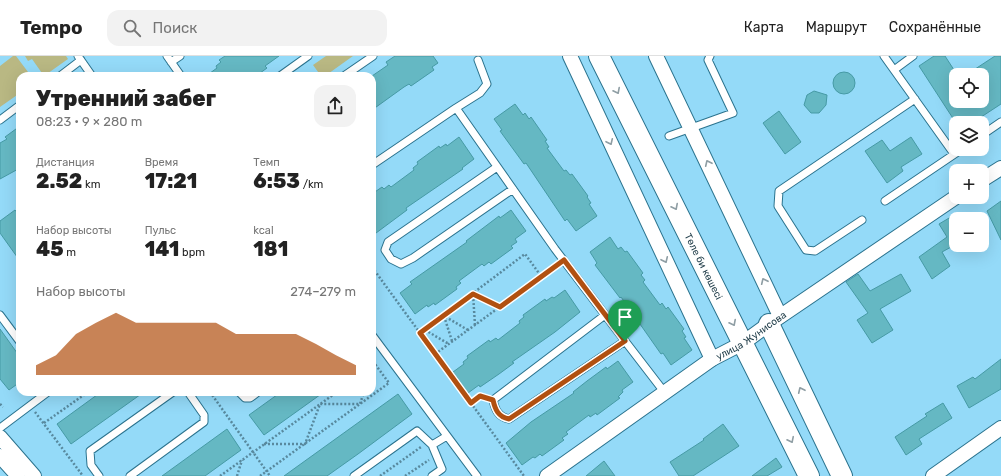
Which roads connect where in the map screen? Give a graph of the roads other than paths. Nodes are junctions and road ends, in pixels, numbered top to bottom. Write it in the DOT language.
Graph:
graph roads {
  1 [pos="180,56"];
  2 [pos="308,56"];
  3 [pos="373,56"];
  4 [pos="570,56"];
  5 [pos="599,56"];
  6 [pos="656,56"];
  7 [pos="710,56"];
  8 [pos="884,56"];
  9 [pos="913,56"];
  10 [pos="478,57"];
  11 [pos="79,58"];
  12 [pos="169,59"];
  13 [pos="894,70"];
  14 [pos="64,72"];
  15 [pos="89,72"];
  16 [pos="178,72"];
  17 [pos="286,72"];
  18 [pos="350,72"];
  19 [pos="915,99"];
  20 [pos="16,108"];
  21 [pos="456,108"];
  22 [pos="0,120"];
  23 [pos="1001,122"];
  24 [pos="691,128"];
  25 [pos="989,130"];
  26 [pos="669,136"];
  27 [pos="949,147"];
  28 [pos="951,156"];
  29 [pos="376,161"];
  30 [pos="497,167"];
  31 [pos="1001,168"];
  32 [pos="989,176"];
  33 [pos="513,189"];
  34 [pos="886,201"];
  35 [pos="949,202"];
  36 [pos="862,220"];
  37 [pos="0,315"];
  38 [pos="605,315"];
  39 [pos="775,320"];
  40 [pos="16,337"];
  41 [pos="376,340"];
  42 [pos="625,341"];
  43 [pos="743,343"];
  44 [pos="712,359"];
  45 [pos="665,393"];
  46 [pos="42,396"];
  47 [pos="167,396"];
  48 [pos="191,396"];
  49 [pos="243,396"];
  50 [pos="253,396"];
  51 [pos="0,428"];
  52 [pos="1001,428"];
  53 [pos="0,436"];
  54 [pos="447,436"];
  55 [pos="430,443"];
  56 [pos="0,456"];
  57 [pos="96,475"];
  58 [pos="18,476"];
  59 [pos="34,476"];
  60 [pos="130,476"];
  61 [pos="354,476"];
  62 [pos="432,476"];
  63 [pos="477,476"];
  64 [pos="547,476"];
  65 [pos="809,476"];
  66 [pos="842,476"];
  67 [pos="933,476"];
  1 -- 12 [label="lane"];
  2 -- 17 [label="lane"];
  3 -- 18 [label="lane"];
  4 -- 44 [label="street, one-way"];
  5 -- 43 [label="main road, Төле би көшесі, one-way"];
  6 -- 24 [label="street"];
  7 -- 24 [label="lane"];
  8 -- 13 [label="lane"];
  9 -- 13 [label="lane"];
  10 -- 21 [label="lane"];
  11 -- 14 [label="lane"];
  11 -- 15 [label="lane"];
  12 -- 16 [label="lane"];
  13 -- 19 [label="lane"];
  19 -- 27 [label="lane"];
  19 -- 36 [label="lane"];
  20 -- 22 [label="lane"];
  21 -- 29 [label="lane"];
  21 -- 30 [label="lane"];
  23 -- 25 [label="lane"];
  24 -- 26 [label="lane"];
  39 -- 24 [label="street, one-way"];
  28 -- 34 [label="lane"];
  30 -- 33 [label="lane"];
  30 -- 33 [label="lane"];
  31 -- 32 [label="street"];
  33 -- 38 [label="lane"];
  35 -- 39 [label="street, улица Жунисова"];
  37 -- 40 [label="lane"];
  38 -- 42 [label="lane"];
  38 -- 42 [label="lane"];
  39 -- 43 [label="street, улица Жунисова"];
  66 -- 39 [label="main road, one-way"];
  41 -- 54 [label="lane"];
  42 -- 45 [label="lane"];
  43 -- 44 [label="street, улица Жунисова"];
  43 -- 65 [label="main road, Төле би көшесі, one-way"];
  44 -- 45 [label="street, улица Жунисова"];
  45 -- 64 [label="street, улица Жунисова"];
  46 -- 51 [label="lane"];
  47 -- 57 [label="lane"];
  48 -- 60 [label="lane"];
  49 -- 50 [label="lane"];
  52 -- 67 [label="street"];
  53 -- 59 [label="street"];
  54 -- 55 [label="lane"];
  54 -- 63 [label="lane"];
  55 -- 61 [label="lane"];
  55 -- 62 [label="lane"];
  56 -- 58 [label="street"];
}
